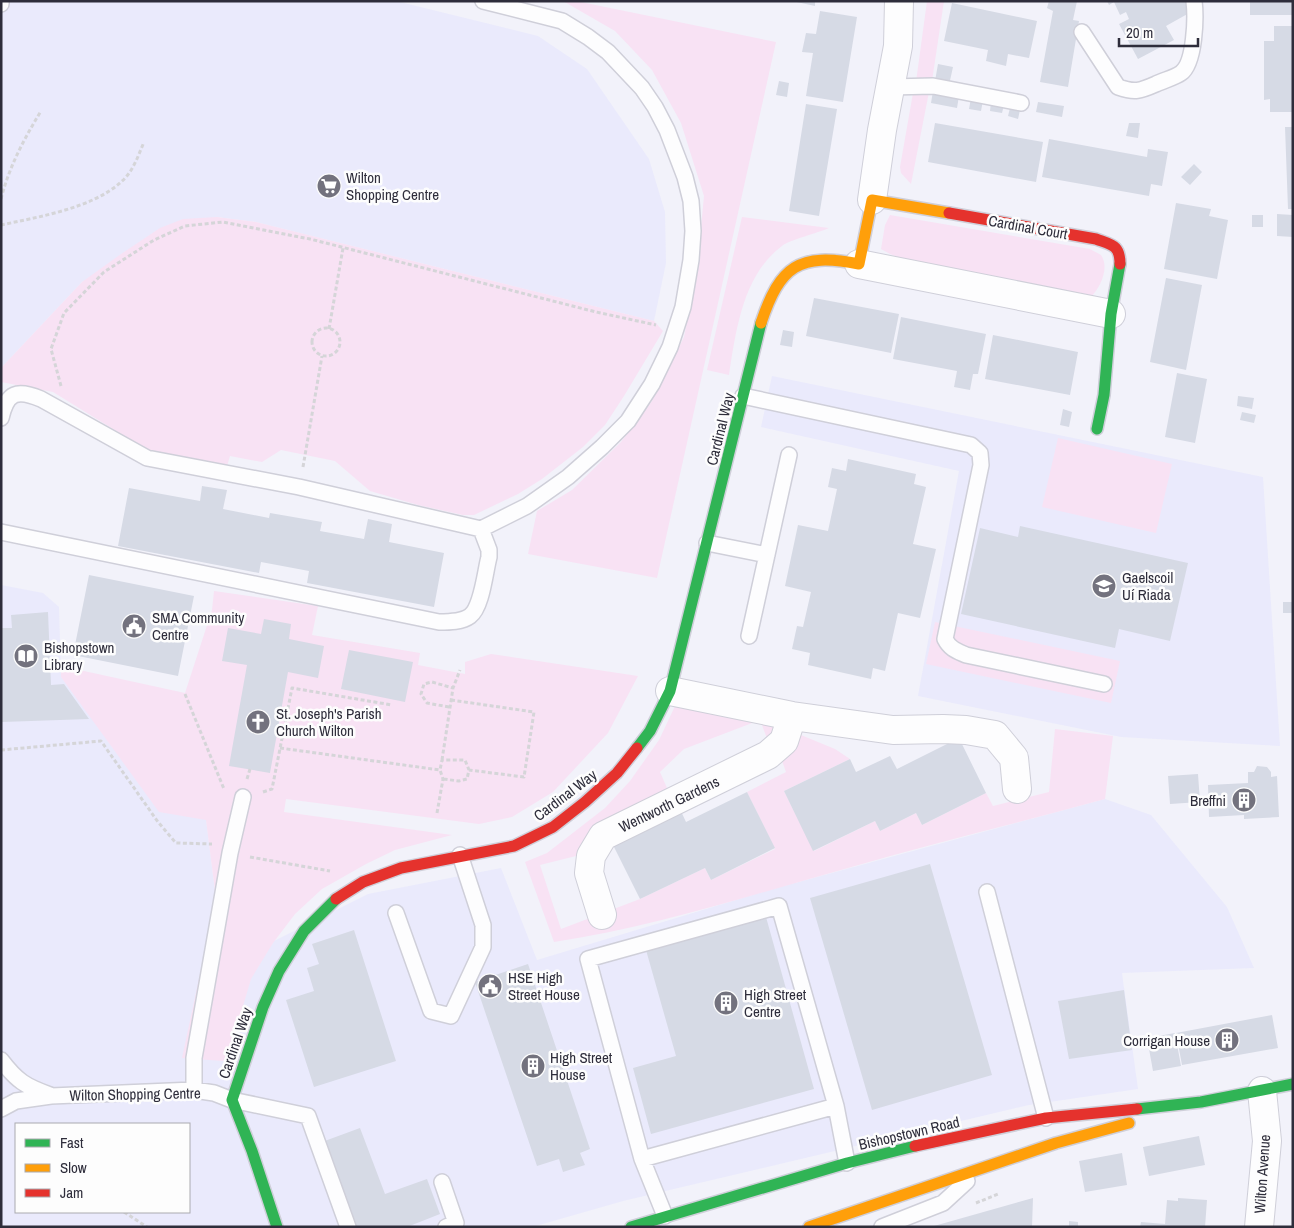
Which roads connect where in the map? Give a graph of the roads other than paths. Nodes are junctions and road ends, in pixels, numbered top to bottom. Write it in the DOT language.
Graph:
graph roads {
  1 [pos="483,1"];
  2 [pos="899,1"];
  3 [pos="1194,1"];
  4 [pos="1082,32"];
  5 [pos="890,87"];
  6 [pos="1021,103"];
  7 [pos="872,200"];
  8 [pos="859,264"];
  9 [pos="1111,314"];
  10 [pos="743,396"];
  11 [pos="1,418"];
  12 [pos="1097,429"];
  13 [pos="788,455"];
  14 [pos="482,529"];
  15 [pos="1,532"];
  16 [pos="707,543"];
  17 [pos="767,555"];
  18 [pos="749,636"];
  19 [pos="1104,684"];
  20 [pos="670,691"];
  21 [pos="792,716"];
  22 [pos="1017,789"];
  23 [pos="243,797"];
  24 [pos="460,855"];
  25 [pos="987,892"];
  26 [pos="396,913"];
  27 [pos="602,915"];
  28 [pos="1,1060"];
  29 [pos="1293,1084"];
  30 [pos="194,1090"];
  31 [pos="1262,1091"];
  32 [pos="51,1096"];
  33 [pos="232,1100"];
  34 [pos="1200,1102"];
  35 [pos="836,1106"];
  36 [pos="1,1109"];
  37 [pos="1046,1118"];
  38 [pos="642,1159"];
  39 [pos="848,1163"];
  40 [pos="980,1170"];
  41 [pos="442,1182"];
  42 [pos="857,1211"];
  43 [pos="665,1216"];
  44 [pos="276,1227"];
  45 [pos="348,1227"];
  46 [pos="446,1227"];
  47 [pos="631,1227"];
  48 [pos="809,1227"];
  49 [pos="861,1227"];
  50 [pos="882,1227"];
  51 [pos="1259,1227"];
  1 -- 14 [label="lane"];
  2 -- 5 [label="street"];
  3 -- 4 [label="lane"];
  5 -- 6 [label="lane"];
  5 -- 7 [label="street"];
  7 -- 8 [label="street"];
  7 -- 9 [label="street, Cardinal Court"];
  8 -- 9 [label="street"];
  8 -- 10 [label="street, Cardinal Way"];
  9 -- 12 [label="street, Cardinal Court"];
  10 -- 16 [label="street, Cardinal Way"];
  10 -- 19 [label="lane"];
  11 -- 14 [label="lane"];
  13 -- 17 [label="lane"];
  14 -- 15 [label="lane"];
  16 -- 17 [label="lane"];
  16 -- 20 [label="street, Cardinal Way"];
  17 -- 18 [label="lane"];
  20 -- 21 [label="street"];
  20 -- 24 [label="street, Cardinal Way"];
  21 -- 22 [label="street"];
  21 -- 27 [label="street, Wentworth Gardens"];
  23 -- 30 [label="lane"];
  24 -- 26 [label="lane"];
  24 -- 33 [label="street, Cardinal Way"];
  25 -- 37 [label="lane"];
  28 -- 32 [label="lane, Wilton Shopping Centre"];
  29 -- 31 [label="street, Bishopstown Road"];
  30 -- 32 [label="lane, Wilton Shopping Centre"];
  30 -- 33 [label="lane, Wilton Shopping Centre"];
  31 -- 34 [label="street, Bishopstown Road"];
  31 -- 51 [label="street, Wilton Avenue"];
  32 -- 36 [label="lane, Wilton Shopping Centre"];
  33 -- 44 [label="street, Cardinal Way"];
  33 -- 45 [label="lane, Wilton Shopping Centre"];
  34 -- 37 [label="street, Bishopstown Road"];
  34 -- 40 [label="street, Bishopstown Road"];
  35 -- 38 [label="lane"];
  35 -- 38 [label="lane"];
  35 -- 39 [label="lane"];
  37 -- 39 [label="street, Bishopstown Road"];
  38 -- 43 [label="lane"];
  39 -- 43 [label="street, Bishopstown Road"];
  40 -- 42 [label="street, Bishopstown Road"];
  40 -- 50 [label="lane"];
  41 -- 46 [label="lane"];
  42 -- 48 [label="street, Bishopstown Road"];
  42 -- 49 [label="lane"];
  43 -- 47 [label="street, Bishopstown Road"];
}
